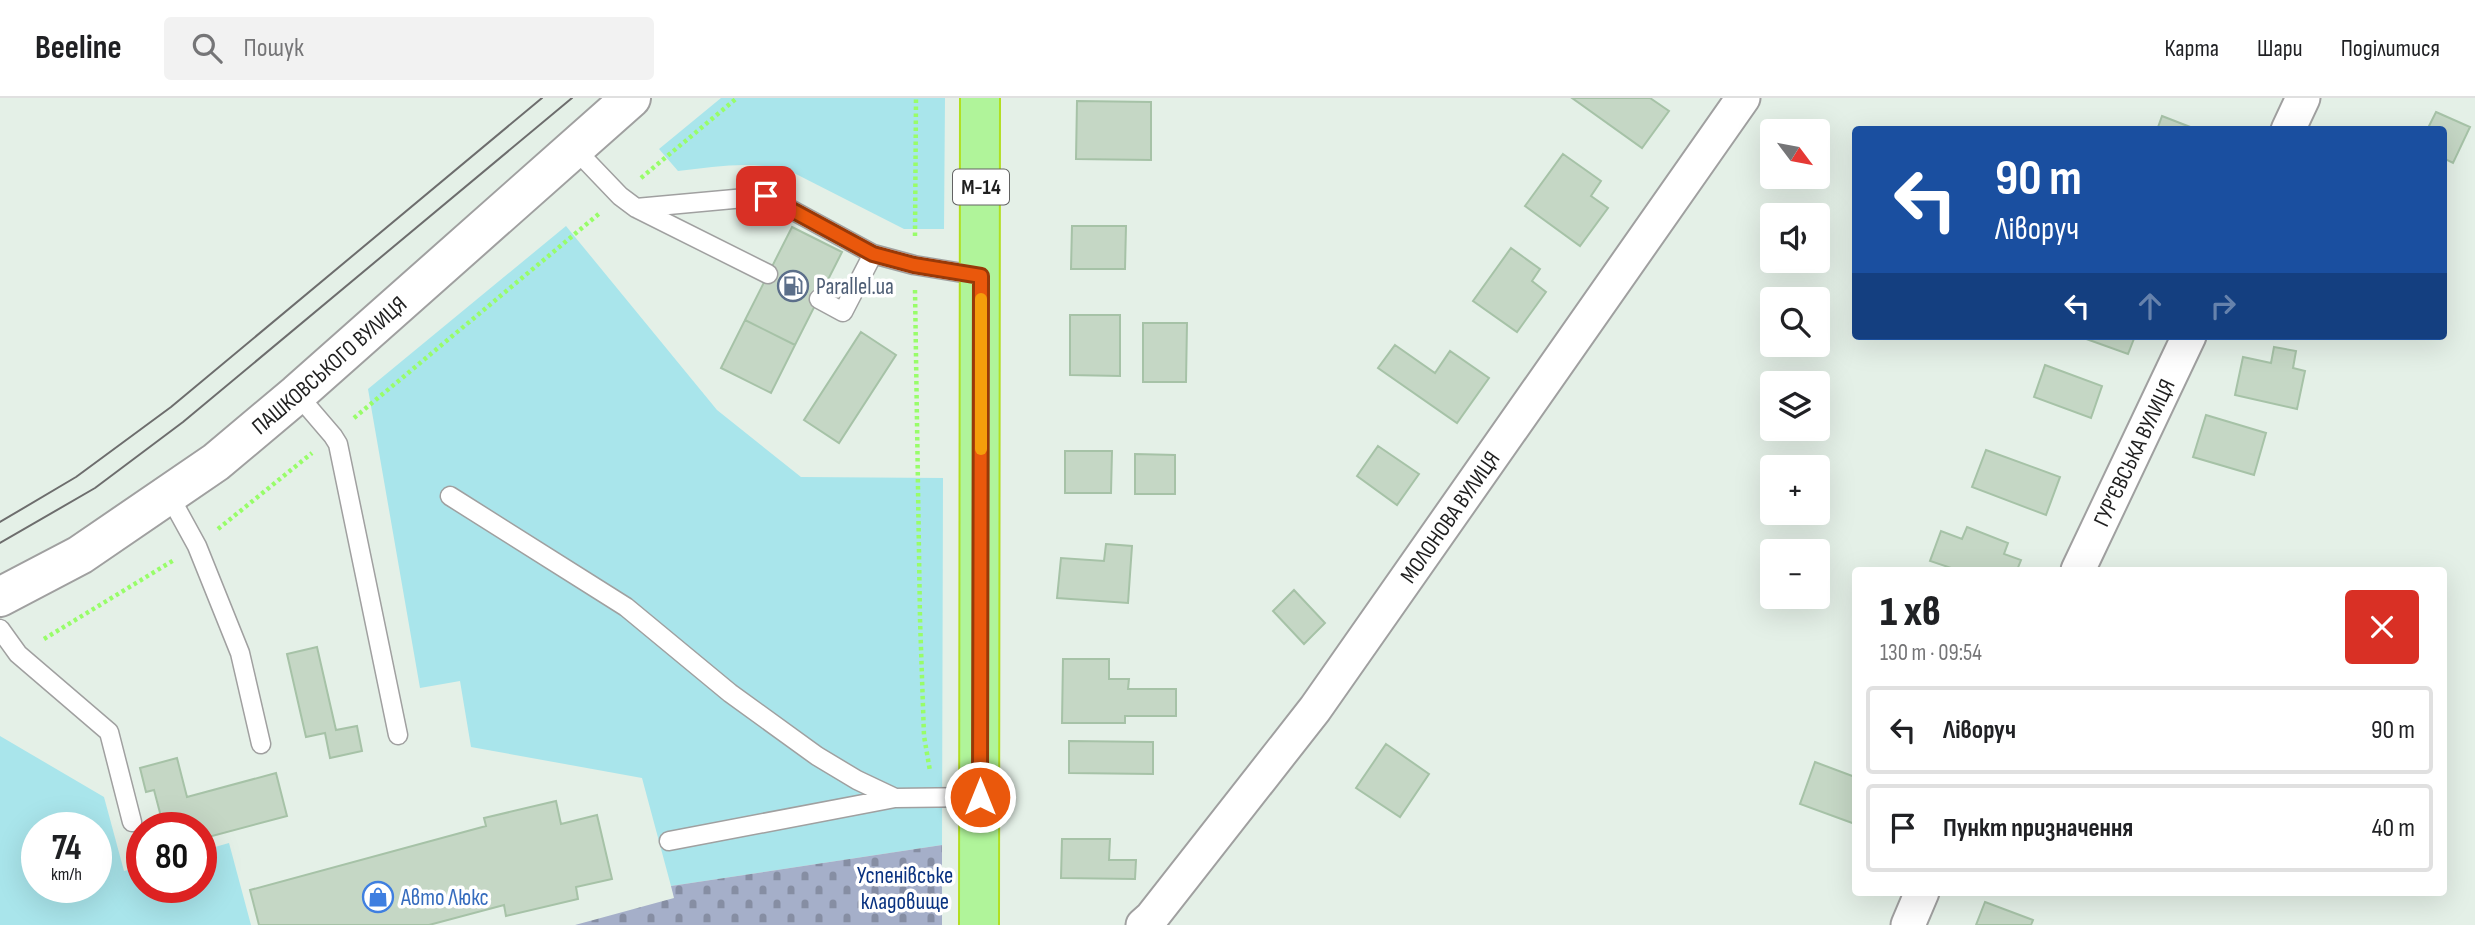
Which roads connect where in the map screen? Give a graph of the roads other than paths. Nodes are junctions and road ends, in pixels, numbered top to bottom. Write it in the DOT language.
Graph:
graph roads {
  1 [pos="631,98"];
  2 [pos="980,98"];
  3 [pos="1743,98"];
  4 [pos="2303,98"];
  5 [pos="2290,126"];
  6 [pos="574,148"];
  7 [pos="636,208"];
  8 [pos="873,254"];
  9 [pos="768,274"];
  10 [pos="981,276"];
  11 [pos="819,299"];
  12 [pos="2187,340"];
  13 [pos="297,394"];
  14 [pos="169,495"];
  15 [pos="450,496"];
  16 [pos="2078,567"];
  17 [pos="0,597"];
  18 [pos="0,629"];
  19 [pos="398,734"];
  20 [pos="261,744"];
  21 [pos="980,797"];
  22 [pos="895,798"];
  23 [pos="129,812"];
  24 [pos="669,841"];
  25 [pos="1920,896"];
  26 [pos="979,925"];
  27 [pos="1143,925"];
  28 [pos="1908,925"];
  1 -- 6 [label="street, ПАШКОВСЬКОГО ВУЛИЦЯ"];
  2 -- 10 [label="highway, М-14"];
  3 -- 27 [label="street, МОЛОНОВА ВУЛИЦЯ"];
  4 -- 5 [label="street"];
  6 -- 7 [label="lane"];
  6 -- 13 [label="street, ПАШКОВСЬКОГО ВУЛИЦЯ"];
  7 -- 8 [label="lane"];
  7 -- 9 [label="lane"];
  8 -- 10 [label="lane"];
  8 -- 11 [label="lane"];
  10 -- 21 [label="highway, М-14"];
  12 -- 16 [label="street, ГУР’ЄВСЬКА ВУЛИЦЯ"];
  13 -- 14 [label="street, ПАШКОВСЬКОГО ВУЛИЦЯ"];
  13 -- 19 [label="lane"];
  14 -- 17 [label="street, ПАШКОВСЬКОГО ВУЛИЦЯ"];
  14 -- 20 [label="lane"];
  15 -- 22 [label="lane"];
  18 -- 23 [label="lane"];
  21 -- 22 [label="lane"];
  21 -- 26 [label="highway, М-14"];
  22 -- 24 [label="lane"];
  25 -- 28 [label="street"];
}
